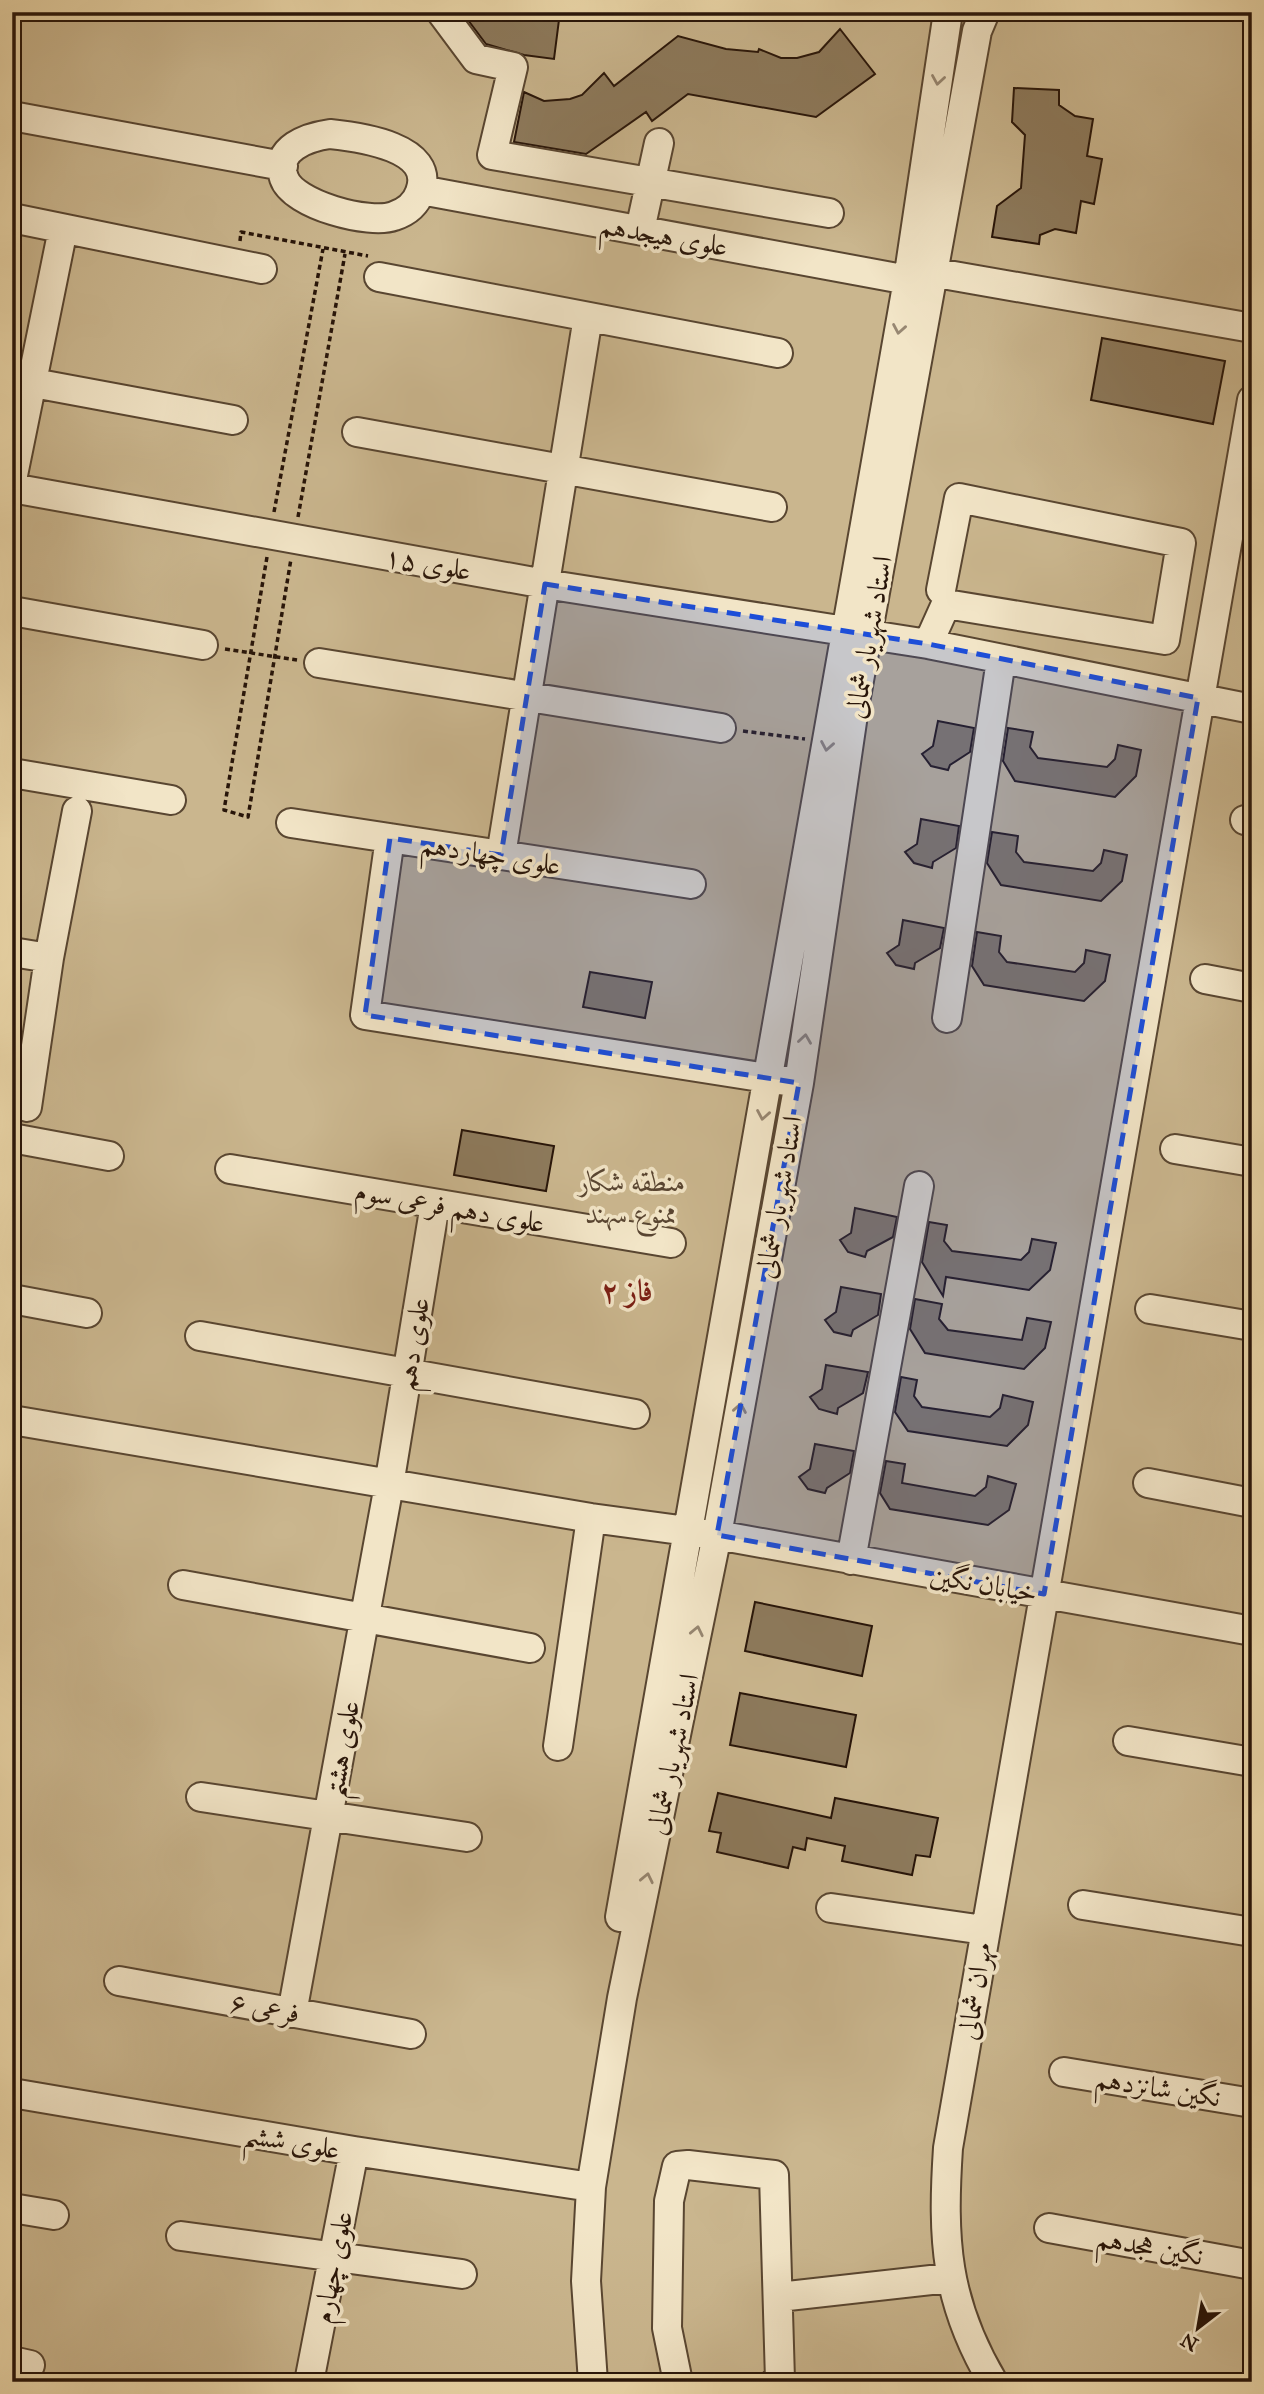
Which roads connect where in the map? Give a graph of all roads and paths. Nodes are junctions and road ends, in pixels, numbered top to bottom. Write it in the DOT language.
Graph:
graph roads {
  1 [pos="441,12"];
  2 [pos="948,12"];
  3 [pos="985,12"];
  4 [pos="12,116"];
  5 [pos="659,143"];
  6 [pos="283,166"];
  7 [pos="650,182"];
  8 [pos="421,190"];
  9 [pos="830,213"];
  10 [pos="12,218"];
  11 [pos="63,229"];
  12 [pos="640,230"];
  13 [pos="249,266"];
  14 [pos="374,266"];
  15 [pos="919,276"];
  16 [pos="588,317"];
  17 [pos="1252,328"];
  18 [pos="778,353"];
  19 [pos="22,381"];
  20 [pos="1252,400"];
  21 [pos="233,420"];
  22 [pos="357,432"];
  23 [pos="564,467"];
  24 [pos="12,480"];
  25 [pos="12,488"];
  26 [pos="772,507"];
  27 [pos="545,584"];
  28 [pos="941,590"];
  29 [pos="12,611"];
  30 [pos="857,633"];
  31 [pos="928,644"];
  32 [pos="203,645"];
  33 [pos="1001,660"];
  34 [pos="319,663"];
  35 [pos="526,697"];
  36 [pos="1198,698"];
  37 [pos="1252,709"];
  38 [pos="721,728"];
  39 [pos="828,741"];
  40 [pos="12,773"];
  41 [pos="171,800"];
  42 [pos="77,811"];
  43 [pos="291,823"];
  44 [pos="390,838"];
  45 [pos="501,855"];
  46 [pos="691,884"];
  47 [pos="12,951"];
  48 [pos="49,958"];
  49 [pos="1205,979"];
  50 [pos="1252,988"];
  51 [pos="947,1017"];
  52 [pos="770,1078"];
  53 [pos="799,1083"];
  54 [pos="27,1107"];
  55 [pos="12,1138"];
  56 [pos="1175,1149"];
  57 [pos="109,1156"];
  58 [pos="1252,1162"];
  59 [pos="230,1169"];
  60 [pos="919,1186"];
  61 [pos="435,1203"];
  62 [pos="671,1243"];
  63 [pos="12,1300"];
  64 [pos="1150,1309"];
  65 [pos="87,1313"];
  66 [pos="1252,1326"];
  67 [pos="200,1336"];
  68 [pos="408,1372"];
  69 [pos="635,1414"];
  70 [pos="12,1420"];
  71 [pos="1148,1483"];
  72 [pos="389,1485"];
  73 [pos="1252,1503"];
  74 [pos="591,1518"];
  75 [pos="686,1531"];
  76 [pos="717,1535"];
  77 [pos="851,1560"];
  78 [pos="183,1585"];
  79 [pos="1044,1594"];
  80 [pos="365,1617"];
  81 [pos="1252,1631"];
  82 [pos="530,1648"];
  83 [pos="1128,1741"];
  84 [pos="558,1746"];
  85 [pos="1252,1762"];
  86 [pos="201,1797"];
  87 [pos="329,1814"];
  88 [pos="467,1837"];
  89 [pos="1083,1905"];
  90 [pos="831,1908"];
  91 [pos="984,1930"];
  92 [pos="1252,1932"];
  93 [pos="119,1981"];
  94 [pos="292,2012"];
  95 [pos="411,2034"];
  96 [pos="1064,2072"];
  97 [pos="12,2093"];
  98 [pos="1252,2103"];
  99 [pos="355,2151"];
  100 [pos="582,2186"];
  101 [pos="12,2208"];
  102 [pos="54,2215"];
  103 [pos="1049,2228"];
  104 [pos="181,2236"];
  105 [pos="334,2257"];
  106 [pos="1252,2265"];
  107 [pos="462,2274"];
  108 [pos="949,2278"];
  109 [pos="779,2297"];
  110 [pos="309,2382"];
  111 [pos="573,2382"];
  112 [pos="593,2382"];
  113 [pos="678,2382"];
  114 [pos="775,2382"];
  115 [pos="993,2382"];
  1 -- 7 [label="street"];
  2 -- 15 [label="street, استاد شهریار شمالی, one-way"];
  3 -- 15 [label="street, استاد شهریار شمالی"];
  4 -- 6 [label="street"];
  5 -- 7 [label="street"];
  6 -- 8 [label="street"];
  6 -- 8 [label="street"];
  7 -- 9 [label="street"];
  7 -- 12 [label="street"];
  8 -- 12 [label="street, علوی هیجدهم"];
  10 -- 11 [label="street"];
  11 -- 13 [label="street"];
  11 -- 19 [label="street"];
  12 -- 15 [label="street, علوی هیجدهم"];
  13 -- 14 [label="path"];
  14 -- 16 [label="street"];
  15 -- 17 [label="street, علوی هیجدهم"];
  15 -- 30 [label="street, استاد شهریار شمالی"];
  16 -- 18 [label="street"];
  16 -- 23 [label="street"];
  19 -- 21 [label="street"];
  19 -- 24 [label="street"];
  20 -- 36 [label="street, مهران شمالی"];
  22 -- 23 [label="street"];
  23 -- 26 [label="street"];
  23 -- 27 [label="street"];
  25 -- 27 [label="street, علوی ۱۵"];
  27 -- 30 [label="street, علوی ۱۵"];
  27 -- 35 [label="street"];
  28 -- 31 [label="street"];
  29 -- 32 [label="street"];
  30 -- 31 [label="street, علوی ۱۵"];
  30 -- 39 [label="street, استاد شهریار شمالی"];
  53 -- 30 [label="street, استاد شهریار شمالی, one-way"];
  31 -- 33 [label="street, علوی ۱۵"];
  32 -- 34 [label="path"];
  33 -- 36 [label="street, علوی ۱۵"];
  33 -- 51 [label="street"];
  34 -- 35 [label="street"];
  35 -- 38 [label="street"];
  35 -- 45 [label="street"];
  36 -- 37 [label="street, علوی ۱۵"];
  36 -- 79 [label="street, مهران شمالی"];
  38 -- 39 [label="path"];
  39 -- 52 [label="street, استاد شهریار شمالی, one-way"];
  40 -- 41 [label="street"];
  42 -- 48 [label="street"];
  43 -- 44 [label="street, علوی چهاردهم"];
  44 -- 45 [label="street, علوی چهاردهم"];
  44 -- 52 [label="street"];
  45 -- 46 [label="street, علوی چهاردهم"];
  47 -- 48 [label="street"];
  48 -- 54 [label="street"];
  49 -- 50 [label="street"];
  52 -- 53 [label="street"];
  52 -- 75 [label="street, استاد شهریار شمالی, one-way"];
  76 -- 53 [label="street, استاد شهریار شمالی, one-way"];
  55 -- 57 [label="street"];
  56 -- 58 [label="street"];
  59 -- 61 [label="street, علوی دهم فرعی سوم"];
  60 -- 77 [label="street"];
  61 -- 62 [label="street, علوی دهم فرعی سوم"];
  61 -- 68 [label="street, علوی دهم"];
  63 -- 65 [label="street"];
  64 -- 66 [label="street"];
  67 -- 68 [label="street"];
  68 -- 69 [label="street"];
  68 -- 72 [label="street, علوی دهم"];
  70 -- 72 [label="street, خیابان نگین"];
  71 -- 73 [label="street"];
  72 -- 74 [label="street, خیابان نگین"];
  72 -- 80 [label="street, علوی هشتم"];
  74 -- 75 [label="street, خیابان نگین"];
  74 -- 84 [label="street"];
  75 -- 76 [label="street, خیابان نگین"];
  75 -- 100 [label="street, استاد شهریار شمالی"];
  76 -- 77 [label="street, خیابان نگین"];
  100 -- 76 [label="street, استاد شهریار شمالی, one-way"];
  77 -- 79 [label="street, خیابان نگین"];
  78 -- 80 [label="street"];
  79 -- 81 [label="street, خیابان نگین"];
  79 -- 91 [label="street, مهران شمالی"];
  80 -- 82 [label="street"];
  80 -- 87 [label="street, علوی هشتم"];
  83 -- 85 [label="street"];
  86 -- 87 [label="street"];
  87 -- 88 [label="street"];
  87 -- 94 [label="street, علوی هشتم"];
  89 -- 92 [label="street"];
  90 -- 91 [label="street"];
  91 -- 108 [label="street, مهران شمالی"];
  93 -- 94 [label="street, فرعی ۶"];
  94 -- 95 [label="street, فرعی ۶"];
  96 -- 98 [label="street, نگین شانزدهم"];
  97 -- 99 [label="street, علوی ششم"];
  99 -- 100 [label="street, علوی ششم"];
  99 -- 105 [label="street, علوی چهارم"];
  100 -- 111 [label="street, استاد شهریار شمالی"];
  100 -- 112 [label="street, استاد شهریار شمالی"];
  101 -- 102 [label="street"];
  103 -- 106 [label="street, نگین هجدهم"];
  104 -- 105 [label="street"];
  105 -- 107 [label="street"];
  105 -- 110 [label="street, علوی چهارم"];
  108 -- 109 [label="street"];
  108 -- 115 [label="street, مهران شمالی"];
  109 -- 113 [label="street"];
  109 -- 114 [label="street"];
}
